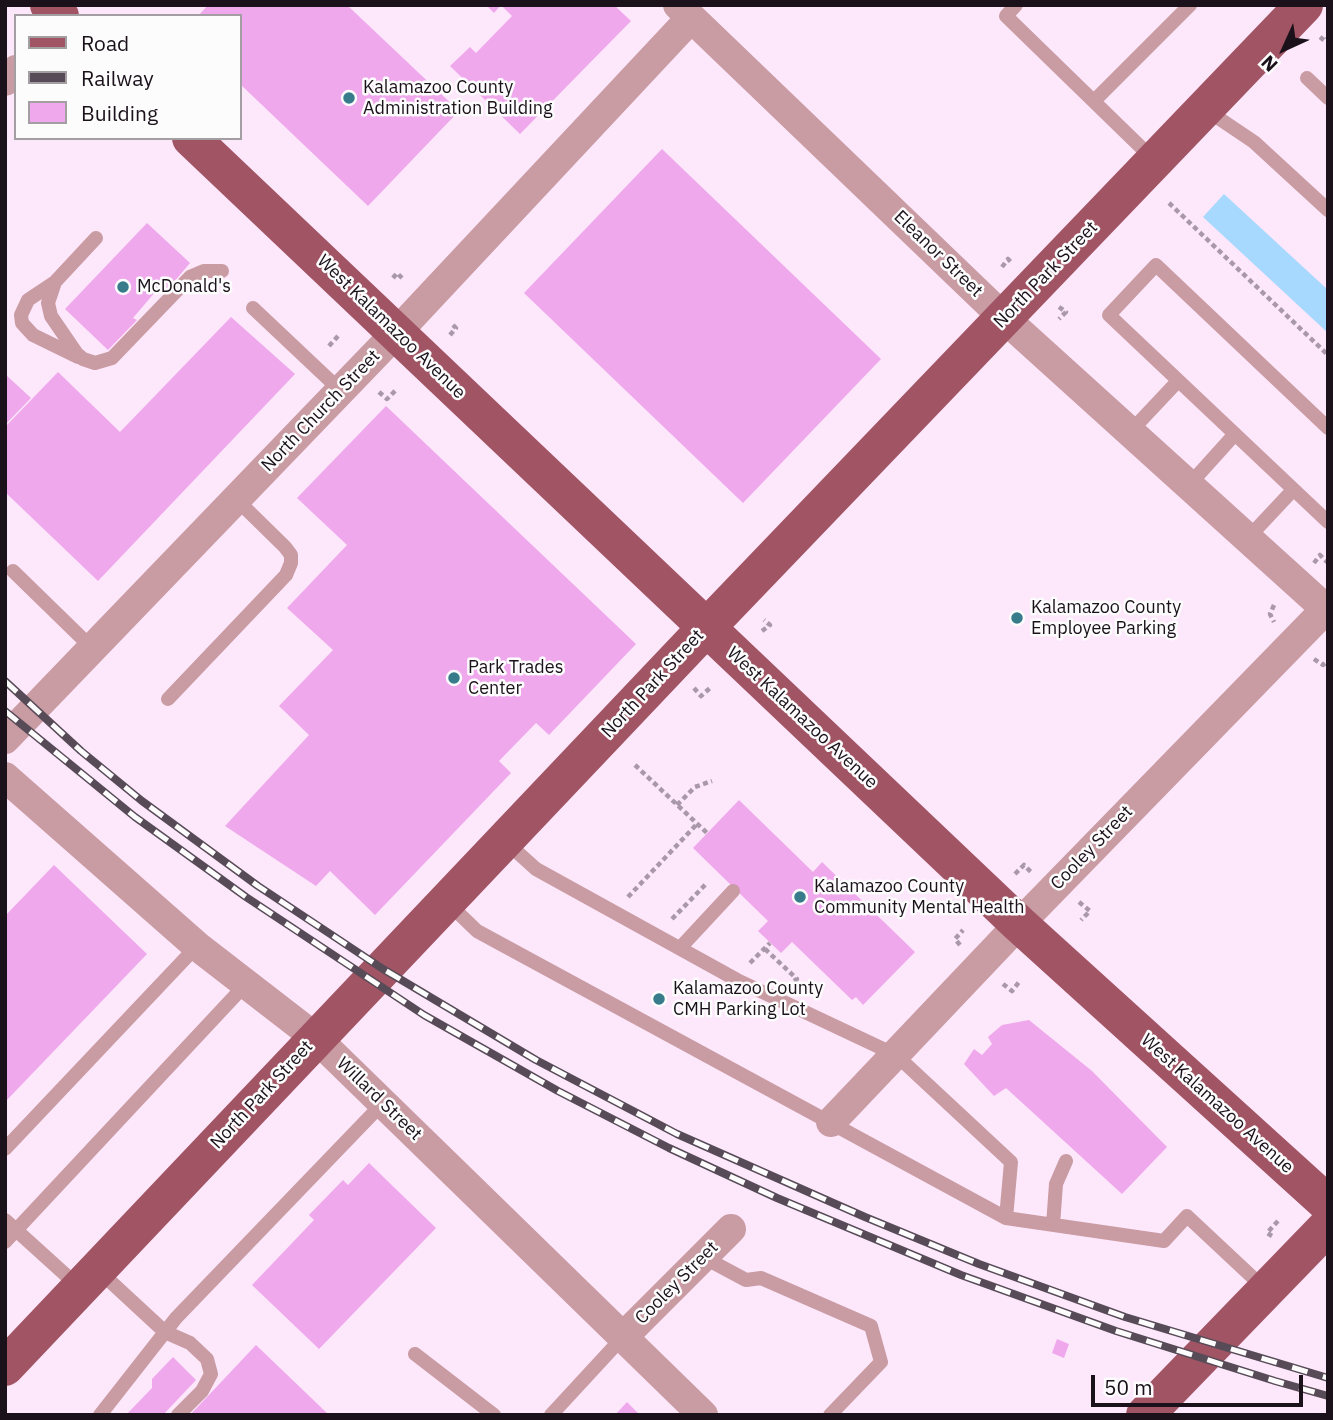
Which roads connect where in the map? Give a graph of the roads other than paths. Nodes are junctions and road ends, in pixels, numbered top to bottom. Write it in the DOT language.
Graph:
graph roads {
  1 [pos="1016,5"];
  2 [pos="1190,5"];
  3 [pos="684,12"];
  4 [pos="1312,21"];
  5 [pos="1307,78"];
  6 [pos="1328,98"];
  7 [pos="1094,102"];
  8 [pos="1205,109"];
  9 [pos="193,140"];
  10 [pos="1155,161"];
  11 [pos="1328,210"];
  12 [pos="96,238"];
  13 [pos="222,271"];
  14 [pos="55,282"];
  15 [pos="253,309"];
  16 [pos="1004,318"];
  17 [pos="397,332"];
  18 [pos="89,362"];
  19 [pos="1178,381"];
  20 [pos="341,391"];
  21 [pos="1328,428"];
  22 [pos="1130,432"];
  23 [pos="1235,434"];
  24 [pos="1189,485"];
  25 [pos="1293,490"];
  26 [pos="236,499"];
  27 [pos="1328,523"];
  28 [pos="1248,538"];
  29 [pos="13,571"];
  30 [pos="1327,609"];
  31 [pos="707,627"];
  32 [pos="92,648"];
  33 [pos="168,699"];
  34 [pos="5,739"];
  35 [pos="5,777"];
  36 [pos="505,841"];
  37 [pos="733,891"];
  38 [pos="447,902"];
  39 [pos="1019,923"];
  40 [pos="197,946"];
  41 [pos="680,948"];
  42 [pos="246,984"];
  43 [pos="316,1038"];
  44 [pos="896,1055"];
  45 [pos="383,1103"];
  46 [pos="831,1122"];
  47 [pos="5,1149"];
  48 [pos="1066,1161"];
  49 [pos="1328,1204"];
  50 [pos="1006,1218"];
  51 [pos="11,1225"];
  52 [pos="1053,1225"];
  53 [pos="1328,1226"];
  54 [pos="731,1229"];
  55 [pos="5,1242"];
  56 [pos="703,1257"];
  57 [pos="89,1278"];
  58 [pos="1265,1290"];
  59 [pos="165,1332"];
  60 [pos="622,1337"];
  61 [pos="415,1353"];
  62 [pos="5,1367"];
  63 [pos="100,1415"];
  64 [pos="178,1415"];
  65 [pos="494,1415"];
  66 [pos="551,1415"];
  67 [pos="703,1415"];
  68 [pos="830,1415"];
  69 [pos="1145,1415"];
  1 -- 7 [label="lane"];
  2 -- 7 [label="lane"];
  3 -- 16 [label="street, Eleanor Street"];
  3 -- 17 [label="street, North Church Street"];
  4 -- 8 [label="main road, North Park Street"];
  5 -- 6 [label="lane"];
  7 -- 10 [label="lane"];
  8 -- 10 [label="main road, North Park Street"];
  8 -- 11 [label="lane"];
  9 -- 17 [label="main road, West Kalamazoo Avenue"];
  10 -- 16 [label="main road, North Park Street"];
  12 -- 14 [label="lane"];
  13 -- 18 [label="lane"];
  14 -- 18 [label="lane"];
  14 -- 18 [label="lane"];
  15 -- 20 [label="lane"];
  16 -- 22 [label="street, Eleanor Street"];
  16 -- 31 [label="main road, North Park Street"];
  17 -- 20 [label="street, North Church Street"];
  17 -- 31 [label="main road, West Kalamazoo Avenue"];
  19 -- 21 [label="lane"];
  19 -- 22 [label="lane"];
  19 -- 23 [label="lane"];
  20 -- 26 [label="street, North Church Street"];
  22 -- 24 [label="street, Eleanor Street"];
  23 -- 24 [label="lane"];
  23 -- 25 [label="lane"];
  24 -- 28 [label="street, Eleanor Street"];
  25 -- 27 [label="lane"];
  25 -- 28 [label="lane"];
  26 -- 32 [label="street, North Church Street"];
  26 -- 33 [label="lane"];
  28 -- 30 [label="street, Eleanor Street"];
  29 -- 32 [label="lane"];
  30 -- 39 [label="street, Cooley Street"];
  31 -- 36 [label="main road, North Park Street"];
  31 -- 39 [label="main road, West Kalamazoo Avenue"];
  32 -- 34 [label="street, North Church Street"];
  35 -- 40 [label="street, Willard Street"];
  36 -- 38 [label="main road, North Park Street"];
  36 -- 41 [label="lane"];
  37 -- 41 [label="lane"];
  38 -- 43 [label="main road, North Park Street"];
  38 -- 46 [label="lane"];
  39 -- 44 [label="street, Cooley Street"];
  39 -- 49 [label="main road, West Kalamazoo Avenue"];
  40 -- 42 [label="street, Willard Street"];
  40 -- 47 [label="lane"];
  41 -- 44 [label="lane"];
  42 -- 43 [label="street, Willard Street"];
  42 -- 51 [label="lane"];
  43 -- 45 [label="street, Willard Street"];
  43 -- 57 [label="main road, North Park Street"];
  44 -- 46 [label="street, Cooley Street"];
  44 -- 50 [label="lane"];
  45 -- 59 [label="lane"];
  45 -- 60 [label="street, Willard Street"];
  46 -- 50 [label="lane"];
  48 -- 52 [label="lane"];
  50 -- 52 [label="lane"];
  51 -- 55 [label="lane"];
  51 -- 57 [label="lane"];
  52 -- 58 [label="lane"];
  53 -- 58 [label="main road"];
  54 -- 56 [label="street, Cooley Street"];
  56 -- 60 [label="street, Cooley Street"];
  56 -- 68 [label="lane"];
  57 -- 59 [label="lane"];
  57 -- 62 [label="main road, North Park Street"];
  58 -- 69 [label="main road"];
  59 -- 63 [label="lane"];
  59 -- 64 [label="lane"];
  60 -- 66 [label="lane"];
  60 -- 67 [label="street, Willard Street"];
  61 -- 65 [label="lane"];
}
